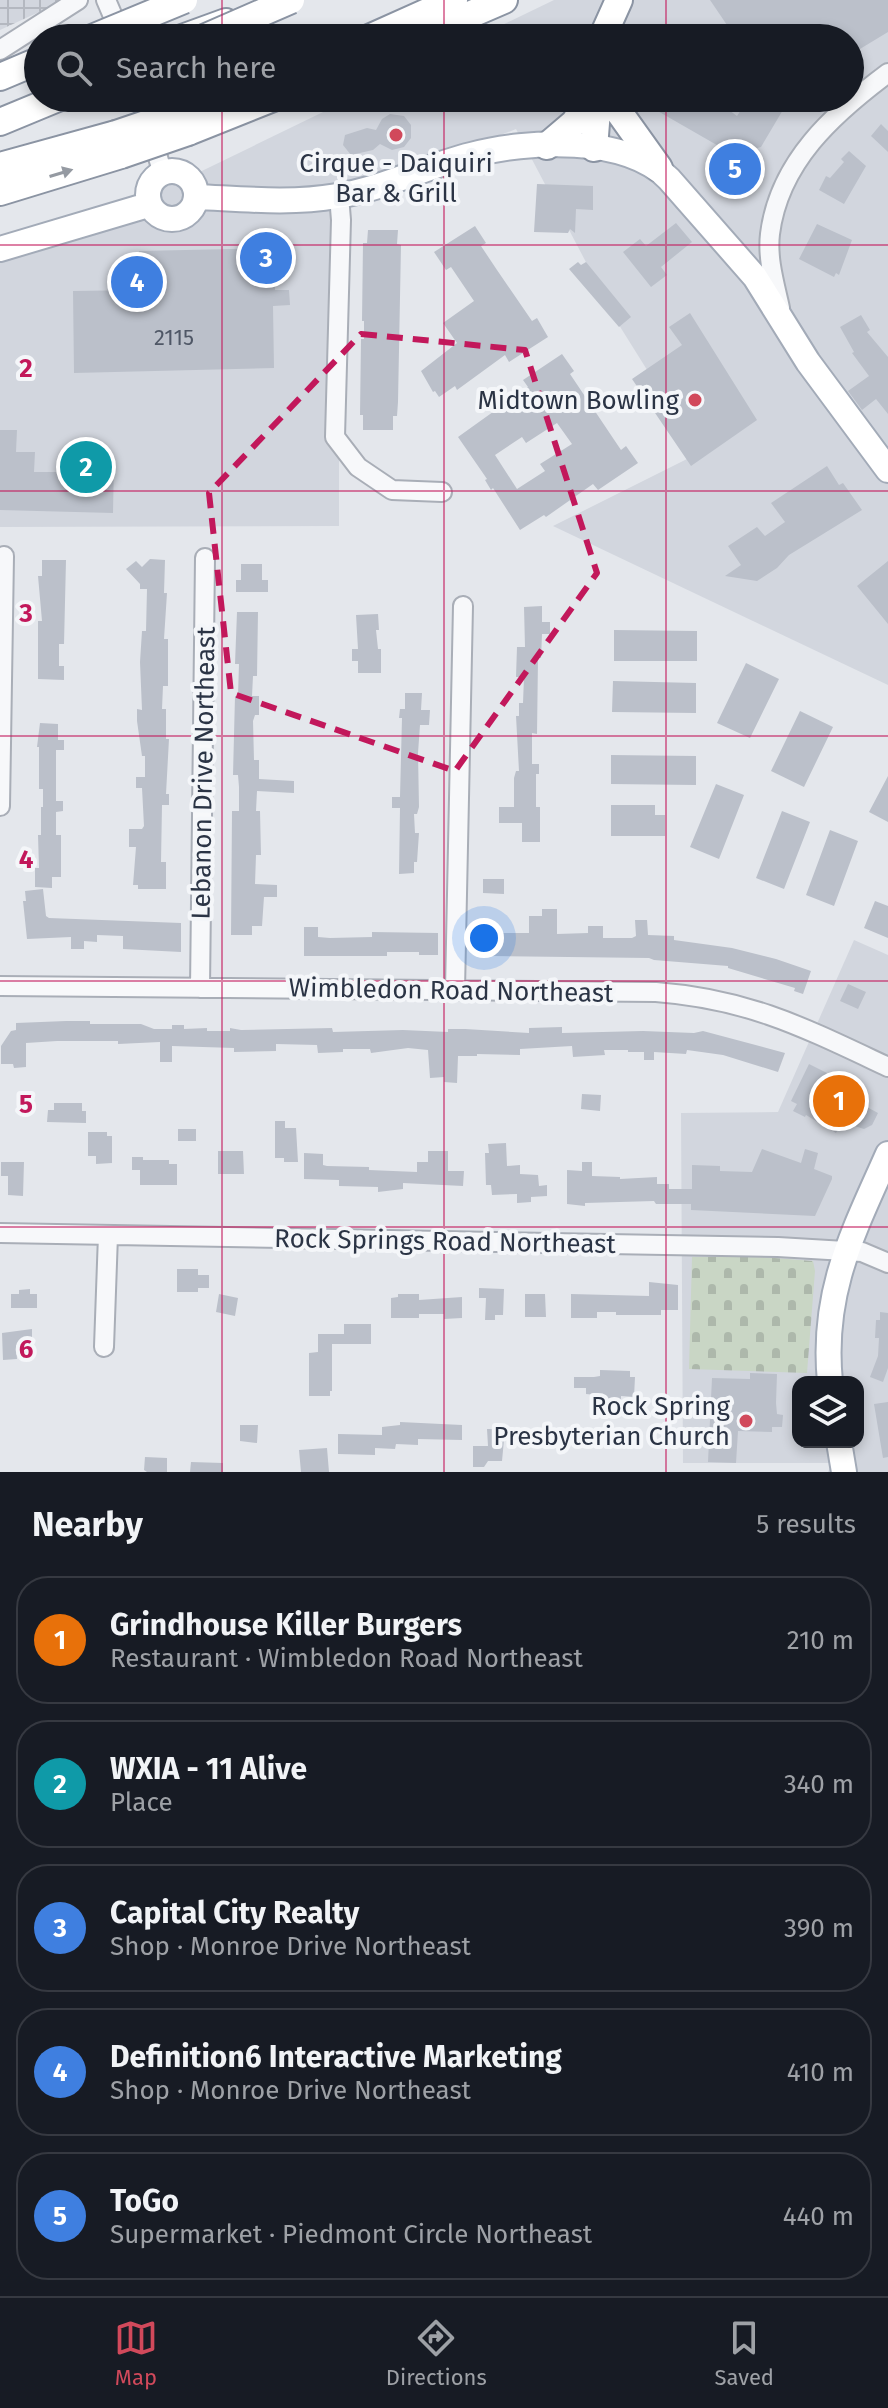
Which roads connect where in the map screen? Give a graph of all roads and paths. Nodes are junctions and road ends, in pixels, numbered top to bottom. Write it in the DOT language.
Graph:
graph roads {
  1 [pos="78,0"];
  2 [pos="106,0"];
  3 [pos="184,0"];
  4 [pos="291,0"];
  5 [pos="306,0"];
  6 [pos="454,0"];
  7 [pos="504,0"];
  8 [pos="619,0"];
  9 [pos="41,24"];
  10 [pos="116,24"];
  11 [pos="126,24"];
  12 [pos="222,24"];
  13 [pos="236,24"];
  14 [pos="400,24"];
  15 [pos="448,24"];
  16 [pos="608,24"];
  17 [pos="24,35"];
  18 [pos="0,50"];
  19 [pos="24,67"];
  20 [pos="888,73"];
  21 [pos="0,77"];
  22 [pos="864,91"];
  23 [pos="24,104"];
  24 [pos="24,112"];
  25 [pos="144,112"];
  26 [pos="199,112"];
  27 [pos="222,112"];
  28 [pos="580,112"];
  29 [pos="588,112"];
  30 [pos="619,112"];
  31 [pos="839,112"];
  32 [pos="0,114"];
  33 [pos="0,122"];
  34 [pos="185,122"];
  35 [pos="119,144"];
  36 [pos="547,146"];
  37 [pos="588,147"];
  38 [pos="0,166"];
  39 [pos="659,168"];
  40 [pos="163,174"];
  41 [pos="0,192"];
  42 [pos="339,196"];
  43 [pos="197,197"];
  44 [pos="148,205"];
  45 [pos="770,236"];
  46 [pos="0,249"];
  47 [pos="771,255"];
  48 [pos="749,269"];
  49 [pos="784,323"];
  50 [pos="888,470"];
  51 [pos="442,492"];
  52 [pos="4,556"];
  53 [pos="205,558"];
  54 [pos="463,606"];
  55 [pos="0,806"];
  56 [pos="0,986"];
  57 [pos="200,988"];
  58 [pos="455,990"];
  59 [pos="888,1067"];
  60 [pos="888,1154"];
  61 [pos="0,1233"];
  62 [pos="108,1235"];
  63 [pos="845,1250"];
  64 [pos="888,1263"];
  65 [pos="104,1347"];
  66 [pos="830,1376"];
  67 [pos="840,1448"];
  68 [pos="844,1472"];
  1 -- 9 [label="street"];
  2 -- 10 [label="street"];
  3 -- 11 [label="highway, bridge"];
  4 -- 13 [label="highway, bridge"];
  5 -- 12 [label="highway"];
  6 -- 14 [label="highway"];
  7 -- 15 [label="highway"];
  8 -- 16 [label="highway"];
  17 -- 18 [label="street"];
  19 -- 21 [label="highway"];
  20 -- 22 [label="street"];
  23 -- 32 [label="highway"];
  24 -- 33 [label="highway"];
  25 -- 40 [label="street"];
  26 -- 34 [label="highway"];
  27 -- 34 [label="highway"];
  28 -- 36 [label="highway"];
  29 -- 37 [label="highway"];
  30 -- 39 [label="highway"];
  31 -- 45 [label="street"];
  34 -- 35 [label="highway, bridge"];
  35 -- 38 [label="highway"];
  41 -- 35 [label="highway, one-way"];
  36 -- 37 [label="main road"];
  36 -- 42 [label="main road"];
  37 -- 39 [label="main road"];
  39 -- 48 [label="main road"];
  40 -- 43 [label="main road"];
  40 -- 44 [label="main road"];
  42 -- 43 [label="main road"];
  42 -- 51 [label="street"];
  43 -- 44 [label="main road"];
  44 -- 46 [label="main road"];
  45 -- 47 [label="street"];
  45 -- 48 [label="street"];
  47 -- 48 [label="street"];
  47 -- 49 [label="street"];
  48 -- 49 [label="main road"];
  49 -- 50 [label="main road"];
  52 -- 55 [label="street"];
  53 -- 57 [label="street, Lebanon Drive Northeast"];
  54 -- 58 [label="street"];
  56 -- 57 [label="street, Wimbledon Road Northeast"];
  57 -- 58 [label="street, Wimbledon Road Northeast"];
  58 -- 59 [label="street, Wimbledon Road Northeast"];
  60 -- 63 [label="main road"];
  61 -- 62 [label="street, Rock Springs Road Northeast"];
  62 -- 63 [label="street, Rock Springs Road Northeast"];
  62 -- 65 [label="street"];
  63 -- 64 [label="street, Rock Springs Road Northeast"];
  63 -- 66 [label="main road"];
  67 -- 68 [label="main road"];
}
